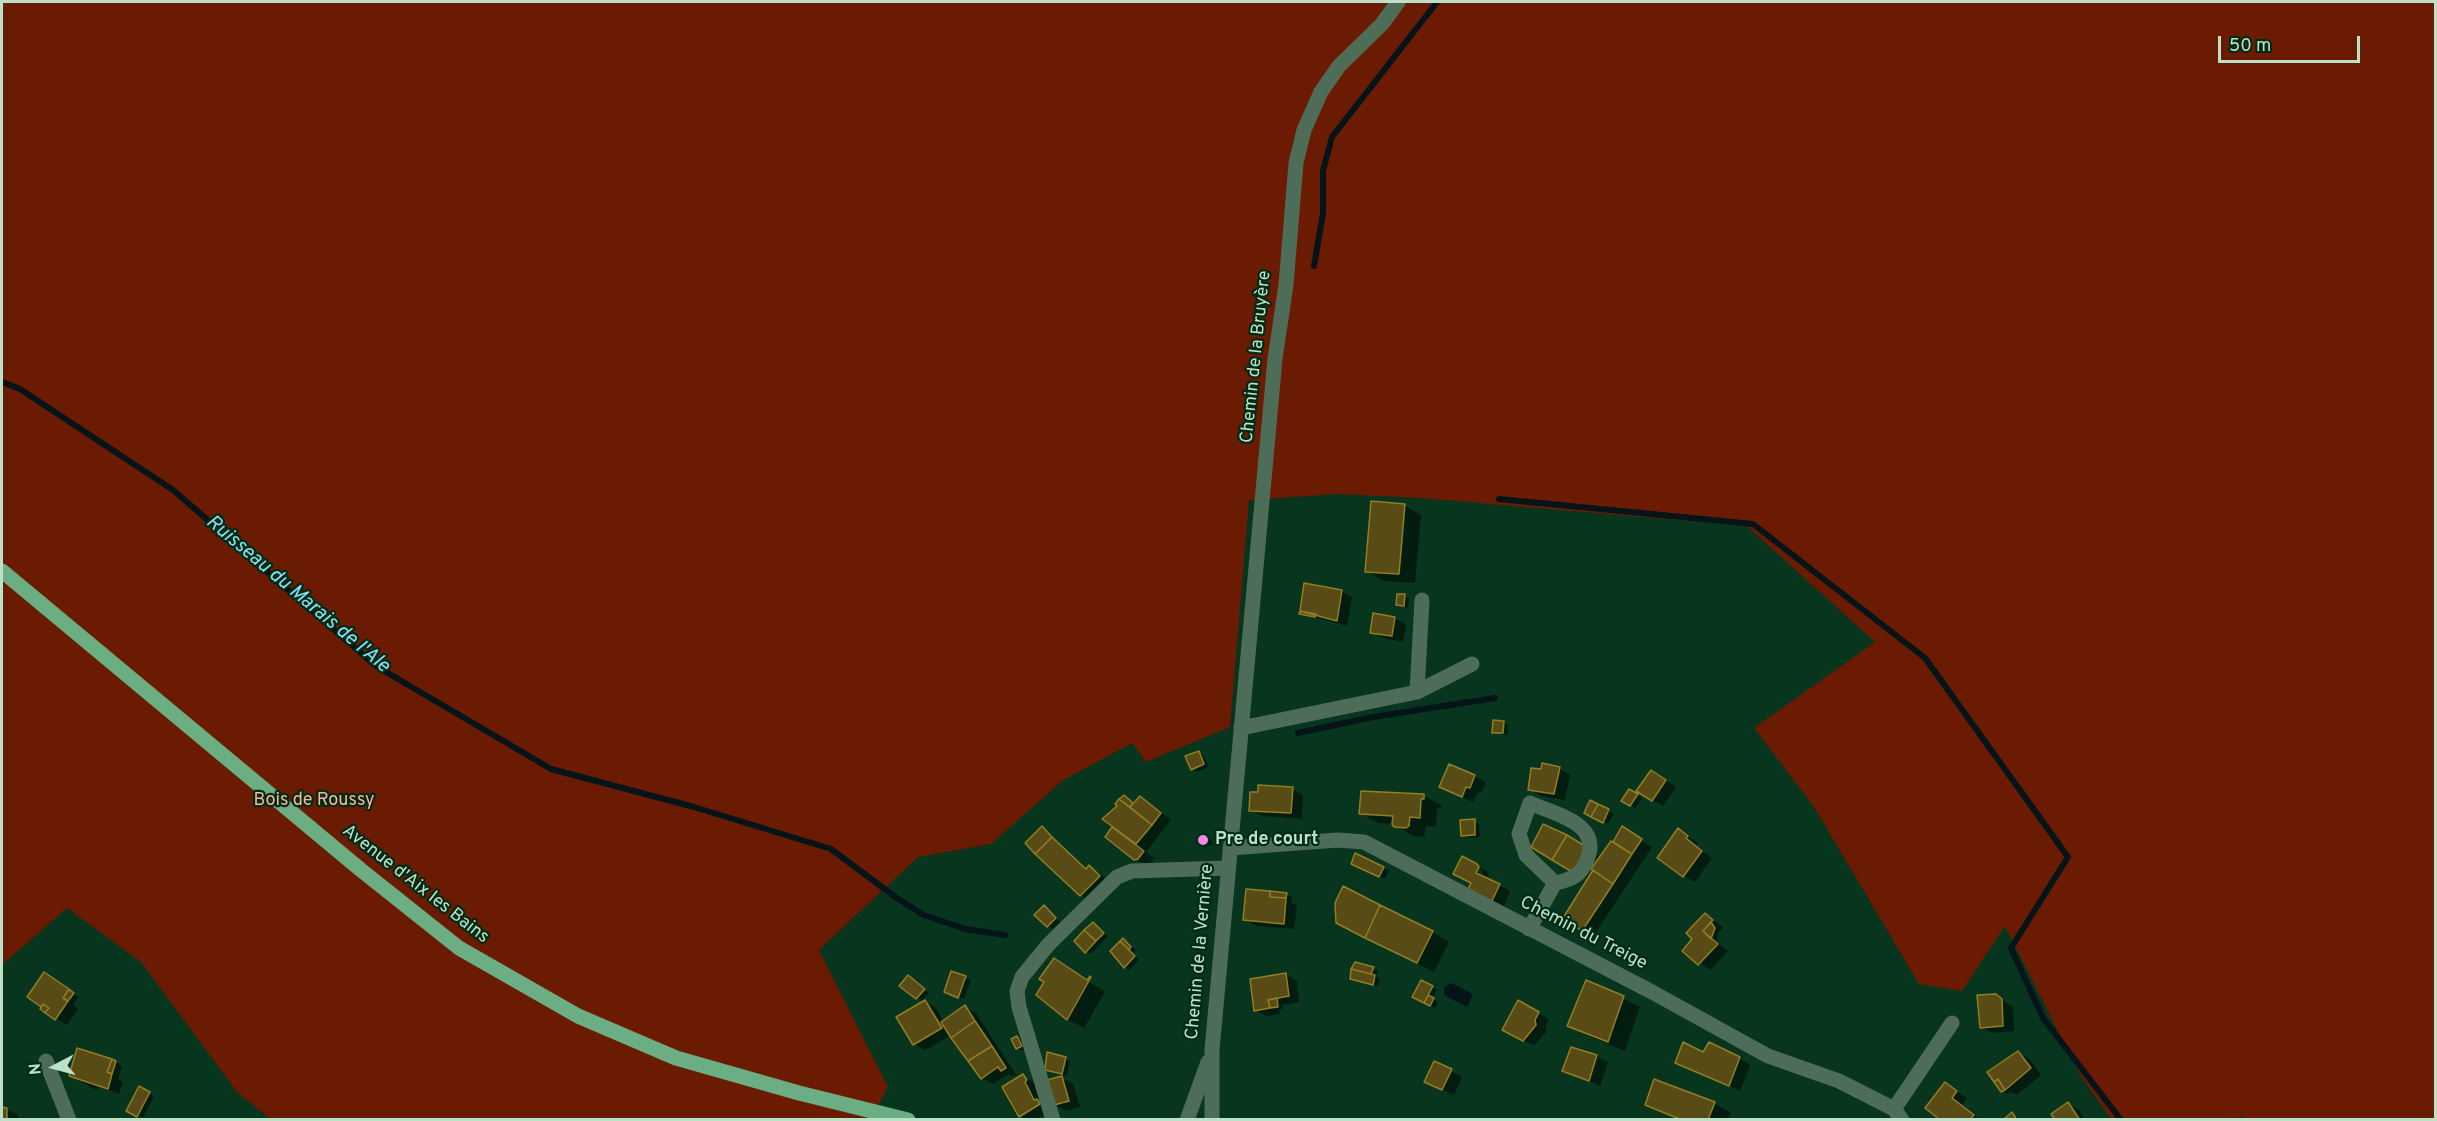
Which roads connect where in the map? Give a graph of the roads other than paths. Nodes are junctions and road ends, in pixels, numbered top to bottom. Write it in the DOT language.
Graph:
graph roads {
  1 [pos="1398,2"];
  2 [pos="2,571"];
  3 [pos="1422,600"];
  4 [pos="1472,664"];
  5 [pos="1417,692"];
  6 [pos="1241,728"];
  7 [pos="1239,749"];
  8 [pos="1230,848"];
  9 [pos="1227,868"];
  10 [pos="1555,883"];
  11 [pos="1529,928"];
  12 [pos="1952,1023"];
  13 [pos="1212,1050"];
  14 [pos="46,1061"];
  15 [pos="1898,1114"];
  16 [pos="69,1119"];
  17 [pos="908,1119"];
  18 [pos="1053,1119"];
  19 [pos="1187,1119"];
  20 [pos="1212,1119"];
  1 -- 6 [label="street, Chemin de la Bruyère"];
  2 -- 17 [label="main road, Avenue d'Aix les Bains"];
  3 -- 5 [label="street"];
  4 -- 5 [label="street"];
  5 -- 6 [label="street"];
  6 -- 7 [label="street, Chemin de la Bruyère"];
  7 -- 8 [label="street, Chemin de la Vernière"];
  8 -- 9 [label="street, Chemin de la Vernière"];
  8 -- 11 [label="street, Chemin du Treige"];
  9 -- 13 [label="street, Chemin de la Vernière"];
  9 -- 18 [label="street"];
  10 -- 10 [label="street"];
  10 -- 11 [label="street"];
  11 -- 15 [label="street, Chemin du Treige"];
  12 -- 15 [label="street"];
  13 -- 19 [label="street, Chemin de la Vernière"];
  13 -- 20 [label="street, Chemin de la Vernière"];
  14 -- 16 [label="street"];
}
